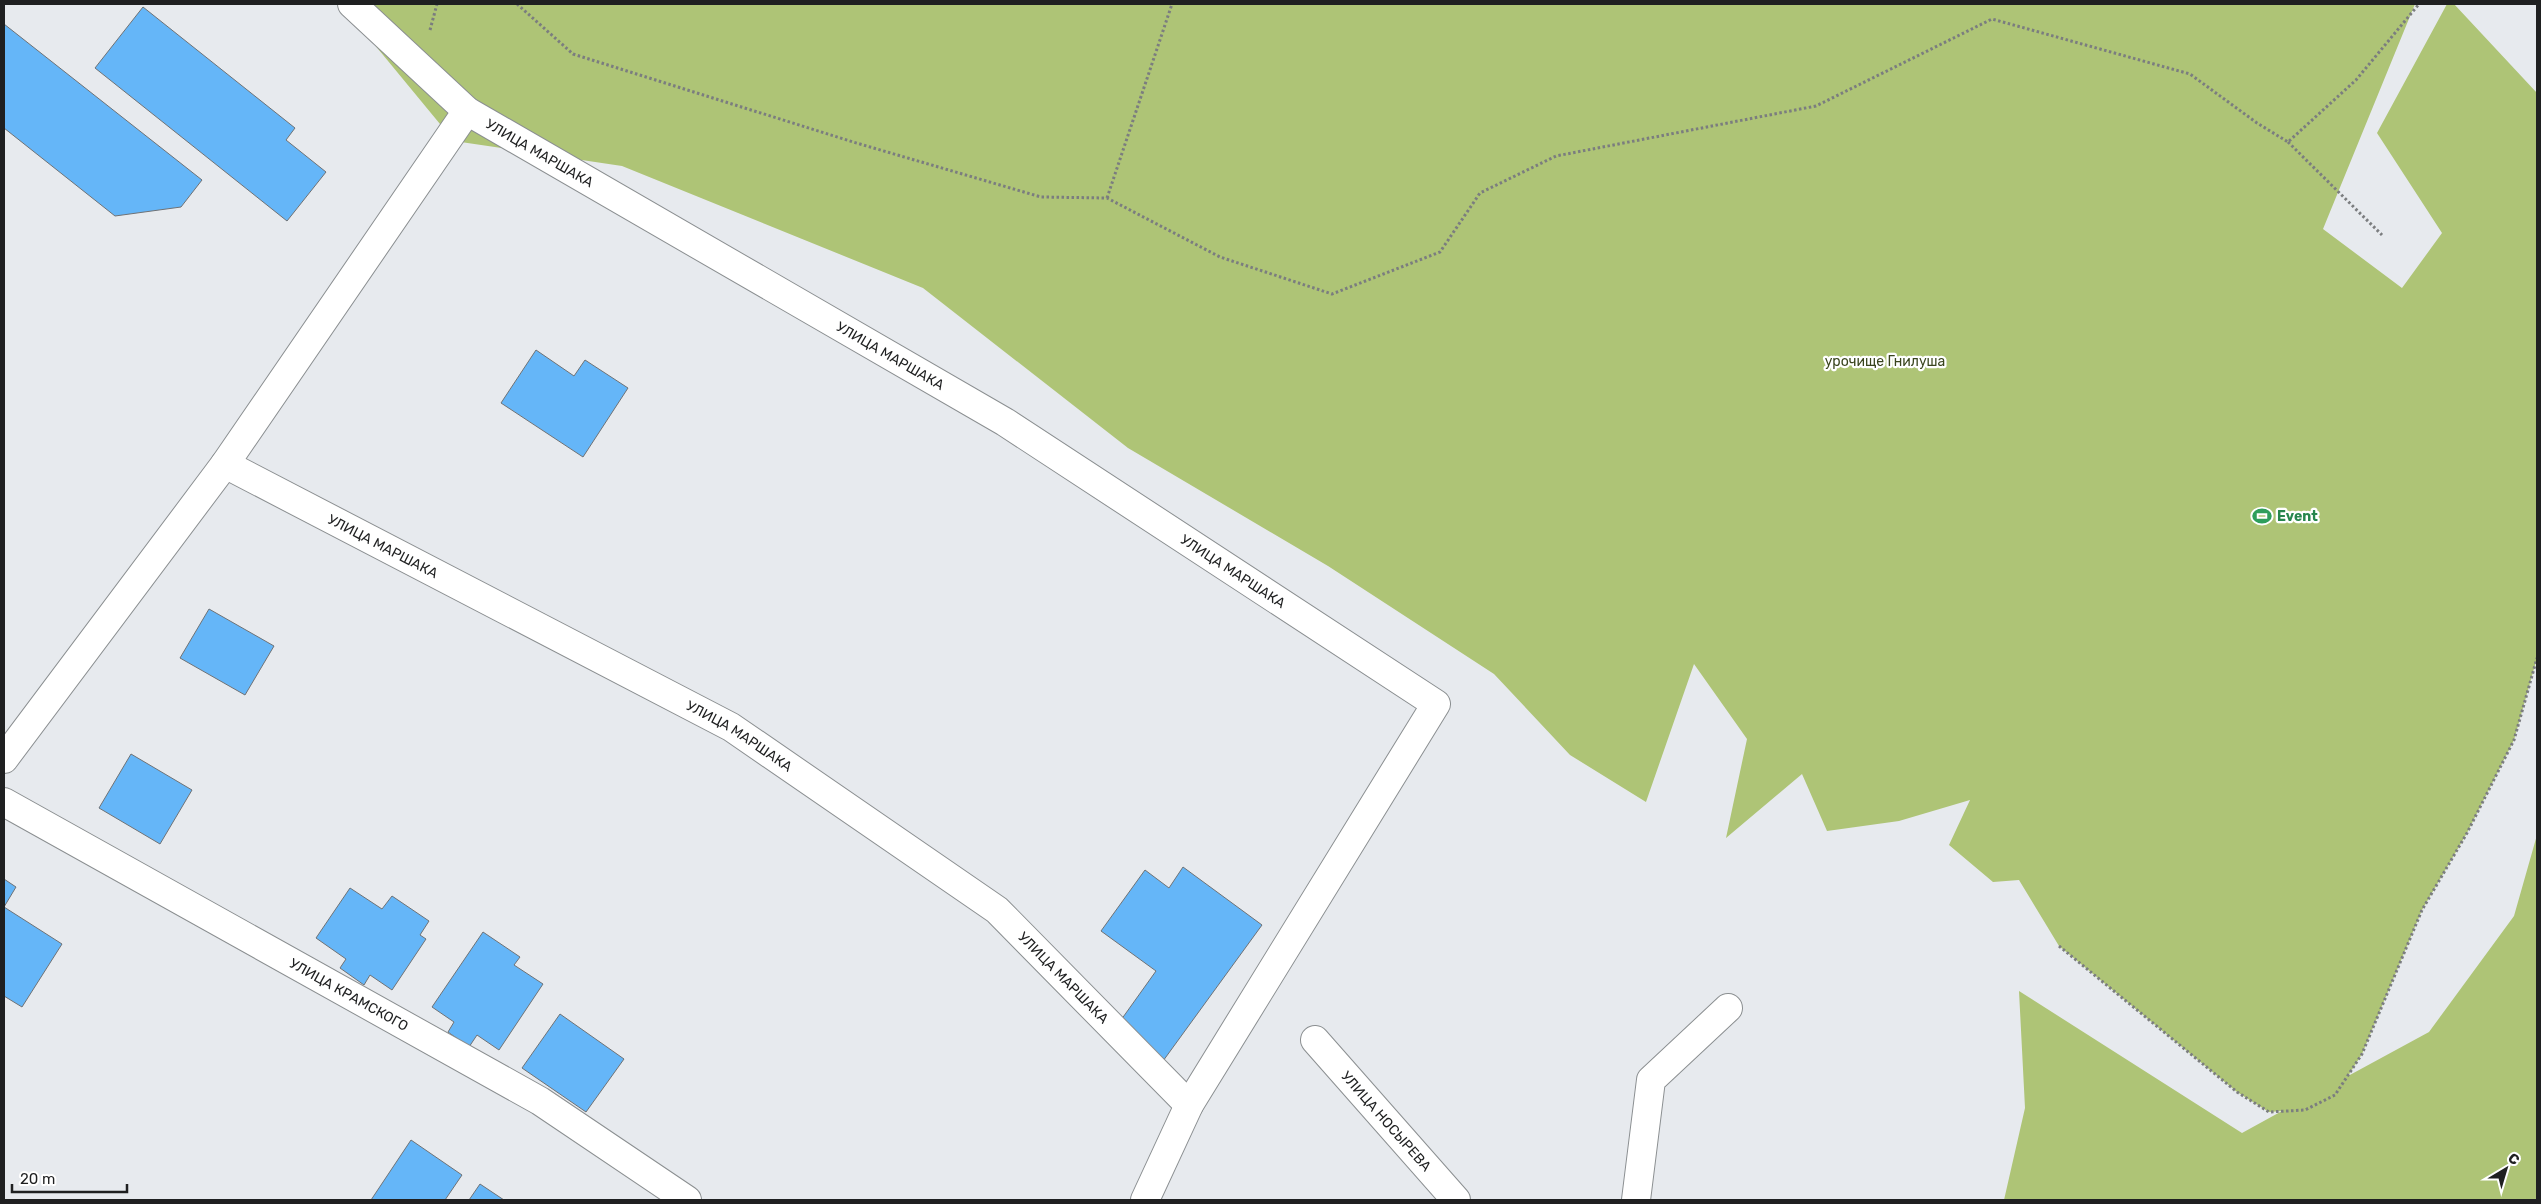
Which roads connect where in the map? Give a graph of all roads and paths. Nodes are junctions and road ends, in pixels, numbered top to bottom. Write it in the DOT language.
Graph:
graph roads {
  1 [pos="352,4"];
  2 [pos="437,4"];
  3 [pos="517,4"];
  4 [pos="1172,4"];
  5 [pos="2419,4"];
  6 [pos="428,36"];
  7 [pos="467,111"];
  8 [pos="2288,142"];
  9 [pos="1108,198"];
  10 [pos="2382,235"];
  11 [pos="225,464"];
  12 [pos="2537,658"];
  13 [pos="4,759"];
  14 [pos="4,802"];
  15 [pos="2059,946"];
  16 [pos="1728,1008"];
  17 [pos="1315,1040"];
  18 [pos="1189,1105"];
  19 [pos="687,1200"];
  20 [pos="1145,1200"];
  21 [pos="1456,1200"];
  22 [pos="1636,1200"];
  1 -- 7 [label="lane, УЛИЦА МАРШАКА"];
  2 -- 6 [label="path"];
  3 -- 9 [label="path"];
  4 -- 9 [label="path"];
  5 -- 8 [label="path"];
  7 -- 11 [label="lane"];
  7 -- 18 [label="lane, УЛИЦА МАРШАКА"];
  8 -- 9 [label="path"];
  8 -- 10 [label="path"];
  11 -- 13 [label="lane"];
  11 -- 18 [label="lane, УЛИЦА МАРШАКА"];
  12 -- 15 [label="path"];
  14 -- 19 [label="lane, УЛИЦА КРАМСКОГО"];
  16 -- 22 [label="lane"];
  17 -- 21 [label="lane, УЛИЦА НОСЫРЕВА"];
  18 -- 20 [label="lane"];
}
